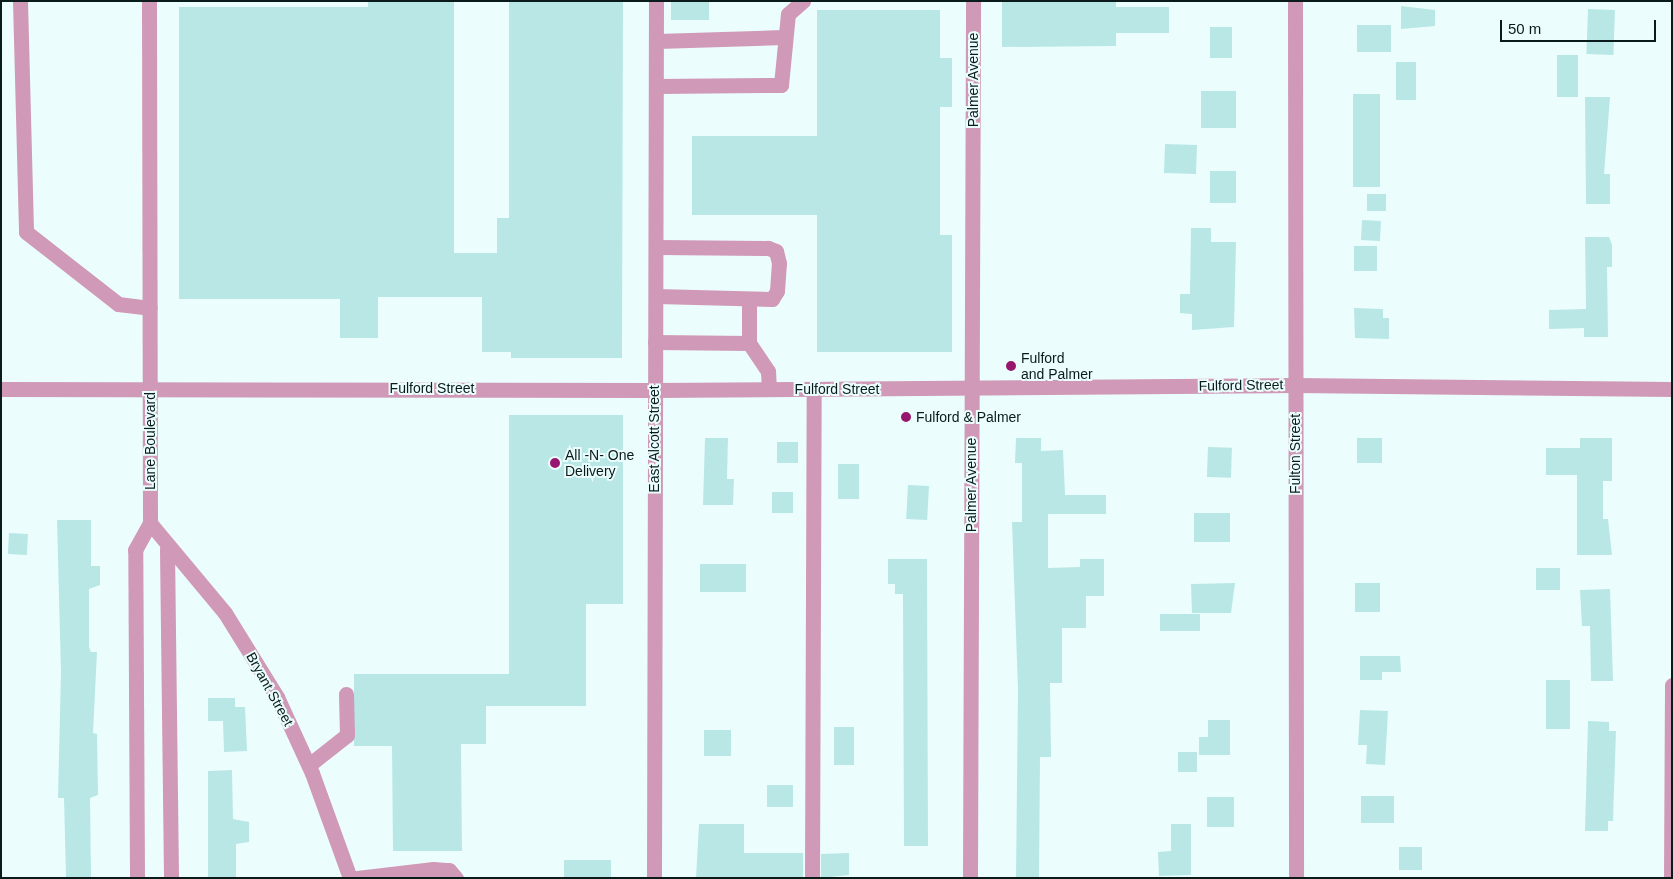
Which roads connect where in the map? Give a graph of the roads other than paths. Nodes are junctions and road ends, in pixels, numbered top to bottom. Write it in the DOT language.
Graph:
graph roads {
  1 [pos="20,1"];
  2 [pos="149,1"];
  3 [pos="656,1"];
  4 [pos="803,1"];
  5 [pos="973,1"];
  6 [pos="1296,1"];
  7 [pos="783,37"];
  8 [pos="657,41"];
  9 [pos="657,86"];
  10 [pos="657,246"];
  11 [pos="656,296"];
  12 [pos="749,300"];
  13 [pos="150,308"];
  14 [pos="655,342"];
  15 [pos="749,343"];
  16 [pos="1294,385"];
  17 [pos="151,388"];
  18 [pos="1,389"];
  19 [pos="769,389"];
  20 [pos="814,389"];
  21 [pos="972,389"];
  22 [pos="1672,389"];
  23 [pos="654,390"];
  24 [pos="150,523"];
  25 [pos="167,549"];
  26 [pos="1672,685"];
  27 [pos="346,694"];
  28 [pos="309,765"];
  29 [pos="137,878"];
  30 [pos="171,878"];
  31 [pos="350,878"];
  32 [pos="357,878"];
  33 [pos="456,878"];
  34 [pos="654,878"];
  35 [pos="812,878"];
  36 [pos="970,878"];
  37 [pos="1296,878"];
  38 [pos="1671,878"];
  1 -- 13 [label="street"];
  2 -- 13 [label="street, Lane Boulevard"];
  3 -- 8 [label="street, East Alcott Street"];
  4 -- 7 [label="street"];
  5 -- 21 [label="street, Palmer Avenue"];
  6 -- 16 [label="street, Fulton Street"];
  7 -- 8 [label="street"];
  7 -- 9 [label="street"];
  8 -- 9 [label="street, East Alcott Street"];
  9 -- 10 [label="street, East Alcott Street"];
  10 -- 11 [label="street, East Alcott Street"];
  10 -- 12 [label="street"];
  11 -- 12 [label="street"];
  11 -- 14 [label="street, East Alcott Street"];
  12 -- 15 [label="street"];
  13 -- 17 [label="street, Lane Boulevard"];
  14 -- 15 [label="street"];
  14 -- 23 [label="street, East Alcott Street"];
  15 -- 19 [label="street"];
  16 -- 21 [label="street, Fulford Street"];
  16 -- 22 [label="street, Fulford Street"];
  16 -- 37 [label="street, Fulton Street"];
  17 -- 18 [label="street, Fulford Street"];
  17 -- 23 [label="street, Fulford Street"];
  17 -- 24 [label="street, Lane Boulevard"];
  19 -- 20 [label="street, Fulford Street"];
  19 -- 23 [label="street, Fulford Street"];
  20 -- 21 [label="street, Fulford Street"];
  20 -- 35 [label="street"];
  21 -- 36 [label="street, Palmer Avenue"];
  23 -- 34 [label="street, East Alcott Street"];
  24 -- 25 [label="street, Bryant Street"];
  24 -- 29 [label="street, Lane Boulevard"];
  25 -- 28 [label="street, Bryant Street"];
  25 -- 30 [label="street"];
  26 -- 38 [label="street"];
  27 -- 28 [label="street"];
  28 -- 31 [label="street, Bryant Street"];
  32 -- 33 [label="street"];
}
